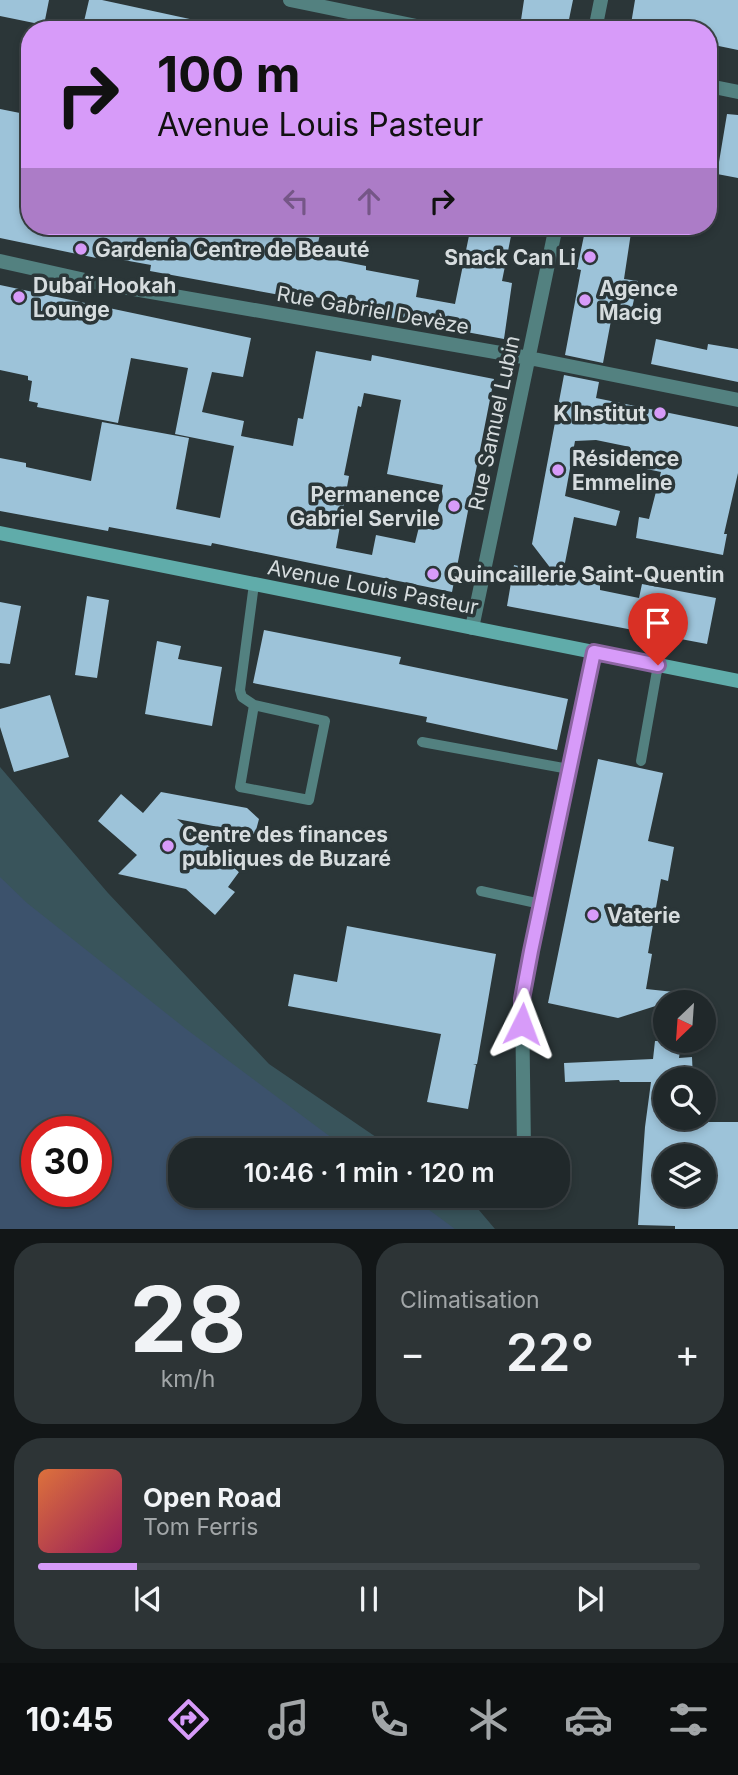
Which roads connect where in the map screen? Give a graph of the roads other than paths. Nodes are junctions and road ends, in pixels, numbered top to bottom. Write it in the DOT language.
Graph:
graph roads {
  1 [pos="290,0"];
  2 [pos="601,0"];
  3 [pos="392,21"];
  4 [pos="597,21"];
  5 [pos="717,88"];
  6 [pos="738,92"];
  7 [pos="554,235"];
  8 [pos="0,261"];
  9 [pos="529,358"];
  10 [pos="738,400"];
  11 [pos="0,533"];
  12 [pos="254,584"];
  13 [pos="472,628"];
  14 [pos="594,652"];
  15 [pos="658,665"];
  16 [pos="738,681"];
  17 [pos="254,705"];
  18 [pos="422,742"];
  19 [pos="640,761"];
  20 [pos="569,769"];
  21 [pos="481,891"];
  22 [pos="541,904"];
  23 [pos="524,1138"];
  1 -- 3 [label="street"];
  2 -- 4 [label="street"];
  5 -- 6 [label="street"];
  7 -- 9 [label="street, Rue Samuel Lubin"];
  8 -- 9 [label="street, Rue Gabriel Devèze"];
  9 -- 10 [label="street, Rue Gabriel Devèze"];
  9 -- 13 [label="street, Rue Samuel Lubin"];
  11 -- 12 [label="street, Avenue Louis Pasteur"];
  12 -- 13 [label="street, Avenue Louis Pasteur"];
  12 -- 17 [label="lane"];
  13 -- 14 [label="street, Avenue Louis Pasteur"];
  14 -- 15 [label="street, Avenue Louis Pasteur"];
  14 -- 20 [label="street"];
  15 -- 16 [label="street, Avenue Louis Pasteur"];
  15 -- 19 [label="lane"];
  17 -- 17 [label="lane"];
  18 -- 20 [label="lane"];
  20 -- 22 [label="street"];
  21 -- 22 [label="lane"];
  22 -- 23 [label="street"];
}
